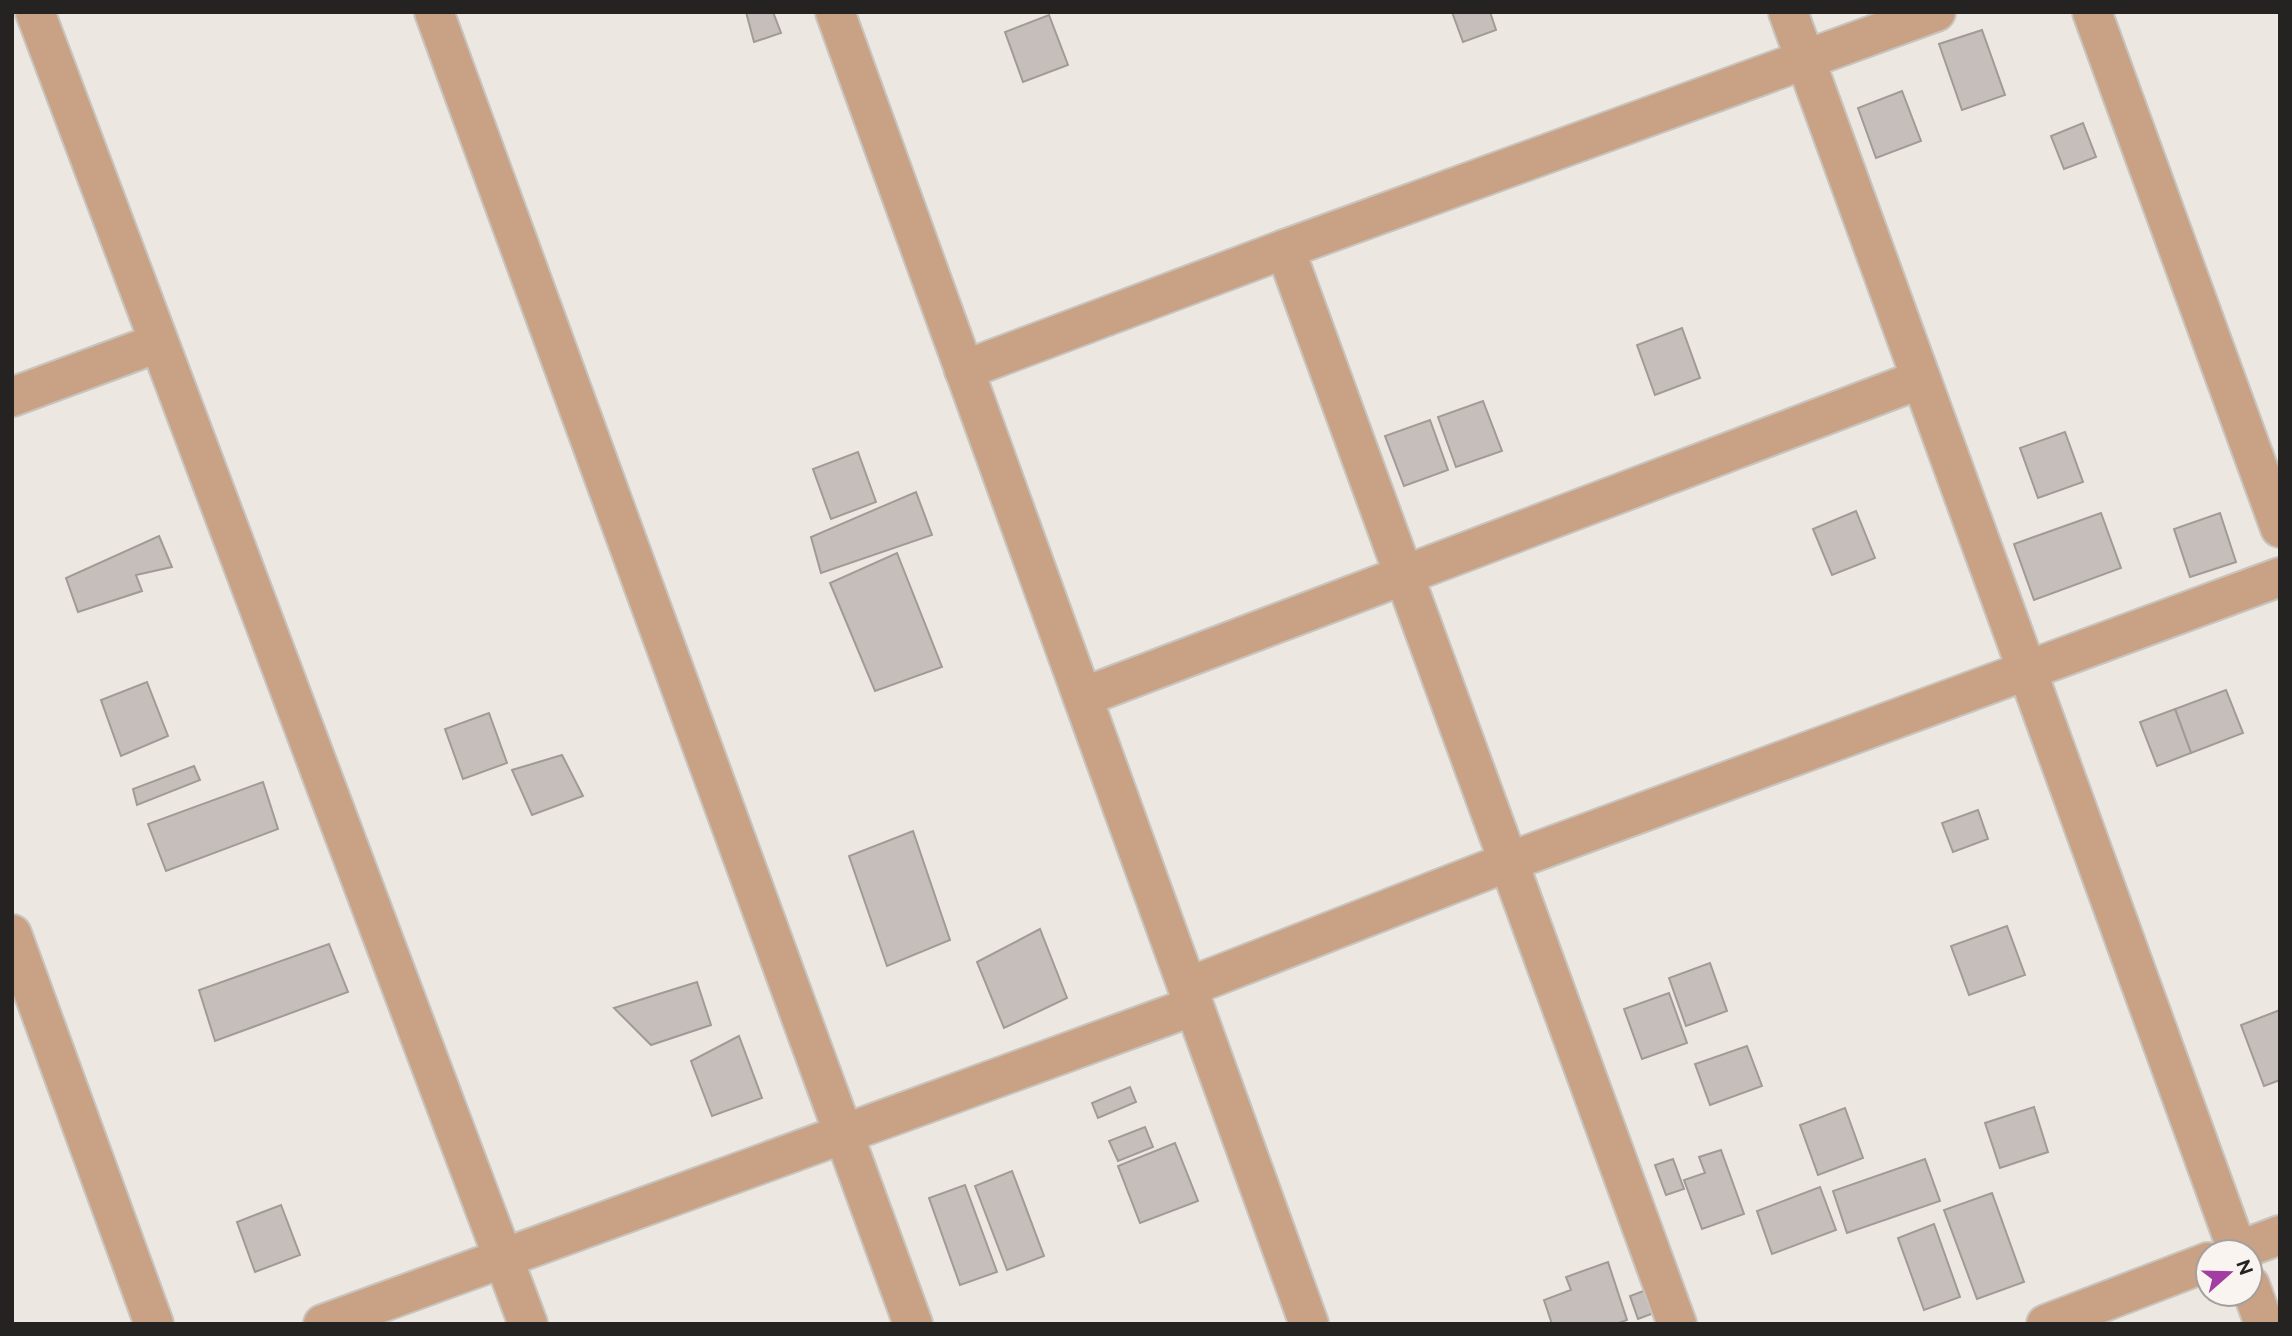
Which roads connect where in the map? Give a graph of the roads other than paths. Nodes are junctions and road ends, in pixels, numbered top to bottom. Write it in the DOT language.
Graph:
graph roads {
  1 [pos="35,12"];
  2 [pos="435,12"];
  3 [pos="835,12"];
  4 [pos="1788,12"];
  5 [pos="1936,12"];
  6 [pos="2092,12"];
  7 [pos="1805,60"];
  8 [pos="1285,249"];
  9 [pos="158,343"];
  10 [pos="964,370"];
  11 [pos="1921,379"];
  12 [pos="12,397"];
  13 [pos="2280,528"];
  14 [pos="1404,576"];
  15 [pos="2280,576"];
  16 [pos="2027,670"];
  17 [pos="1083,697"];
  18 [pos="1508,862"];
  19 [pos="12,934"];
  20 [pos="1191,996"];
  21 [pos="843,1133"];
  22 [pos="2280,1235"];
  23 [pos="2226,1238"];
  24 [pos="2264,1244"];
  25 [pos="504,1258"];
  26 [pos="2194,1274"];
  27 [pos="2256,1308"];
  28 [pos="154,1324"];
  29 [pos="323,1324"];
  30 [pos="528,1324"];
  31 [pos="913,1324"];
  32 [pos="1310,1324"];
  33 [pos="1677,1324"];
  34 [pos="2046,1324"];
  35 [pos="2264,1324"];
  1 -- 9 [label="street"];
  2 -- 21 [label="street"];
  3 -- 10 [label="street"];
  4 -- 7 [label="street"];
  5 -- 7 [label="street"];
  6 -- 13 [label="street"];
  7 -- 8 [label="street"];
  7 -- 11 [label="street"];
  8 -- 10 [label="street"];
  8 -- 14 [label="street"];
  9 -- 12 [label="street"];
  9 -- 25 [label="street"];
  10 -- 17 [label="street"];
  11 -- 14 [label="street"];
  11 -- 16 [label="street"];
  14 -- 17 [label="street"];
  14 -- 18 [label="street"];
  15 -- 16 [label="street"];
  16 -- 18 [label="street"];
  16 -- 23 [label="street"];
  17 -- 20 [label="street"];
  18 -- 20 [label="street"];
  18 -- 33 [label="street"];
  19 -- 28 [label="street"];
  20 -- 21 [label="street"];
  20 -- 32 [label="street"];
  21 -- 25 [label="street"];
  21 -- 31 [label="street"];
  22 -- 24 [label="street"];
  25 -- 29 [label="street"];
  25 -- 30 [label="street"];
  26 -- 34 [label="street"];
  27 -- 35 [label="street"];
}
